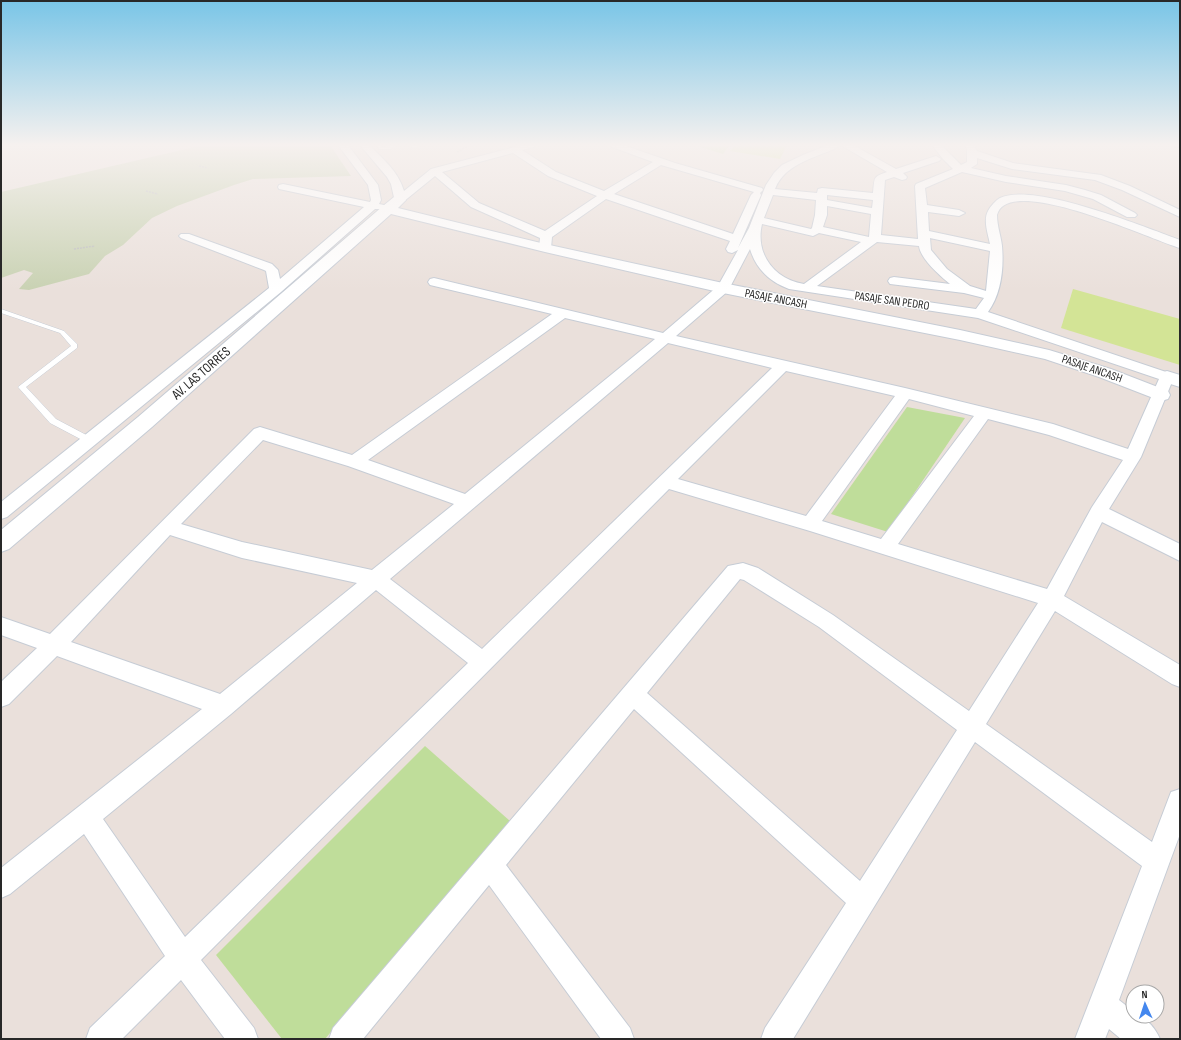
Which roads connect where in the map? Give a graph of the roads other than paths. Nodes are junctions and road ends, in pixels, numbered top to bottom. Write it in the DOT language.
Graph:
graph roads {
  1 [pos="320,194"];
  2 [pos="375,194"];
  3 [pos="396,194"];
  4 [pos="403,194"];
  5 [pos="462,194"];
  6 [pos="601,194"];
  7 [pos="763,194"];
  8 [pos="765,194"];
  9 [pos="795,194"];
  10 [pos="822,194"];
  11 [pos="851,194"];
  12 [pos="879,194"];
  13 [pos="921,194"];
  14 [pos="1085,194"];
  15 [pos="1137,194"];
  16 [pos="605,195"];
  17 [pos="879,197"];
  18 [pos="822,200"];
  19 [pos="386,205"];
  20 [pos="922,208"];
  21 [pos="877,212"];
  22 [pos="959,213"];
  23 [pos="1180,214"];
  24 [pos="757,223"];
  25 [pos="816,229"];
  26 [pos="185,236"];
  27 [pos="1180,237"];
  28 [pos="924,238"];
  29 [pos="735,239"];
  30 [pos="873,240"];
  31 [pos="546,242"];
  32 [pos="1180,244"];
  33 [pos="996,249"];
  34 [pos="894,281"];
  35 [pos="434,282"];
  36 [pos="723,288"];
  37 [pos="806,288"];
  38 [pos="276,289"];
  39 [pos="965,289"];
  40 [pos="991,296"];
  41 [pos="1,311"];
  42 [pos="561,314"];
  43 [pos="980,314"];
  44 [pos="665,338"];
  45 [pos="783,366"];
  46 [pos="1174,379"];
  47 [pos="905,393"];
  48 [pos="1161,394"];
  49 [pos="984,414"];
  50 [pos="89,440"];
  51 [pos="1133,457"];
  52 [pos="354,462"];
  53 [pos="665,482"];
  54 [pos="468,502"];
  55 [pos="1,512"];
  56 [pos="1098,512"];
  57 [pos="810,524"];
  58 [pos="167,527"];
  59 [pos="1,543"];
  60 [pos="885,548"];
  61 [pos="1180,553"];
  62 [pos="376,579"];
  63 [pos="1052,600"];
  64 [pos="1,626"];
  65 [pos="54,645"];
  66 [pos="483,662"];
  67 [pos="1180,677"];
  68 [pos="633,694"];
  69 [pos="1,697"];
  70 [pos="223,706"];
  71 [pos="971,727"];
  72 [pos="1180,801"];
  73 [pos="86,816"];
  74 [pos="1174,835"];
  75 [pos="1157,861"];
  76 [pos="490,865"];
  77 [pos="1,885"];
  78 [pos="863,901"];
  79 [pos="183,959"];
  80 [pos="1102,1005"];
  81 [pos="101,1039"];
  82 [pos="243,1039"];
  83 [pos="344,1039"];
  84 [pos="619,1039"];
  85 [pos="776,1039"];
  86 [pos="1090,1039"];
  87 [pos="1145,1039"];
  1 -- 19 [label="street"];
  2 -- 19 [label="street"];
  3 -- 19 [label="street"];
  4 -- 19 [label="street"];
  5 -- 31 [label="street"];
  6 -- 16 [label="street"];
  7 -- 29 [label="street"];
  8 -- 24 [label="street, PASAJE SAN PEDRO"];
  9 -- 18 [label="street"];
  10 -- 18 [label="street"];
  11 -- 17 [label="street"];
  12 -- 17 [label="street"];
  13 -- 20 [label="street"];
  14 -- 27 [label="street"];
  15 -- 23 [label="street"];
  16 -- 29 [label="street"];
  16 -- 31 [label="street"];
  17 -- 21 [label="street"];
  18 -- 21 [label="street"];
  18 -- 25 [label="street"];
  19 -- 31 [label="street, PASAJE ANCASH"];
  19 -- 38 [label="street, AV. LAS TORRES"];
  19 -- 59 [label="street, AV. LAS TORRES"];
  20 -- 22 [label="street"];
  20 -- 28 [label="street"];
  21 -- 30 [label="street"];
  24 -- 25 [label="street"];
  24 -- 36 [label="street"];
  24 -- 37 [label="street, PASAJE SAN PEDRO"];
  25 -- 30 [label="street"];
  26 -- 38 [label="street"];
  28 -- 30 [label="street"];
  28 -- 33 [label="street"];
  28 -- 39 [label="street"];
  29 -- 36 [label="street"];
  30 -- 37 [label="street"];
  31 -- 36 [label="street, PASAJE ANCASH"];
  32 -- 33 [label="street"];
  33 -- 40 [label="street"];
  34 -- 39 [label="street"];
  35 -- 42 [label="street"];
  36 -- 44 [label="street"];
  36 -- 48 [label="street, PASAJE ANCASH"];
  37 -- 43 [label="street, PASAJE SAN PEDRO"];
  38 -- 50 [label="street, AV. LAS TORRES"];
  39 -- 40 [label="street"];
  40 -- 43 [label="street"];
  41 -- 50 [label="lane"];
  42 -- 44 [label="street"];
  42 -- 52 [label="street"];
  43 -- 46 [label="street, PASAJE SAN PEDRO"];
  44 -- 45 [label="street"];
  44 -- 54 [label="street"];
  45 -- 47 [label="street"];
  45 -- 53 [label="street"];
  46 -- 48 [label="street"];
  47 -- 49 [label="street"];
  47 -- 57 [label="street"];
  48 -- 51 [label="street"];
  49 -- 51 [label="street"];
  49 -- 60 [label="street"];
  50 -- 55 [label="street, AV. LAS TORRES"];
  51 -- 56 [label="street"];
  52 -- 54 [label="street"];
  52 -- 58 [label="street"];
  53 -- 57 [label="street"];
  53 -- 66 [label="street"];
  54 -- 62 [label="street"];
  56 -- 61 [label="street"];
  56 -- 63 [label="street"];
  57 -- 60 [label="street"];
  58 -- 62 [label="street"];
  58 -- 65 [label="street"];
  60 -- 63 [label="street"];
  62 -- 66 [label="street"];
  62 -- 70 [label="street"];
  63 -- 67 [label="street"];
  63 -- 71 [label="street"];
  64 -- 65 [label="street"];
  65 -- 69 [label="street"];
  65 -- 70 [label="street"];
  66 -- 79 [label="street"];
  68 -- 71 [label="street"];
  68 -- 76 [label="street"];
  68 -- 78 [label="street"];
  70 -- 73 [label="street"];
  71 -- 75 [label="street"];
  71 -- 78 [label="street"];
  72 -- 74 [label="street"];
  73 -- 77 [label="street"];
  73 -- 79 [label="street"];
  74 -- 75 [label="street"];
  75 -- 80 [label="street"];
  76 -- 83 [label="street"];
  76 -- 84 [label="street"];
  78 -- 85 [label="street"];
  79 -- 81 [label="street"];
  79 -- 82 [label="street"];
  80 -- 86 [label="street"];
  80 -- 87 [label="street"];
}
